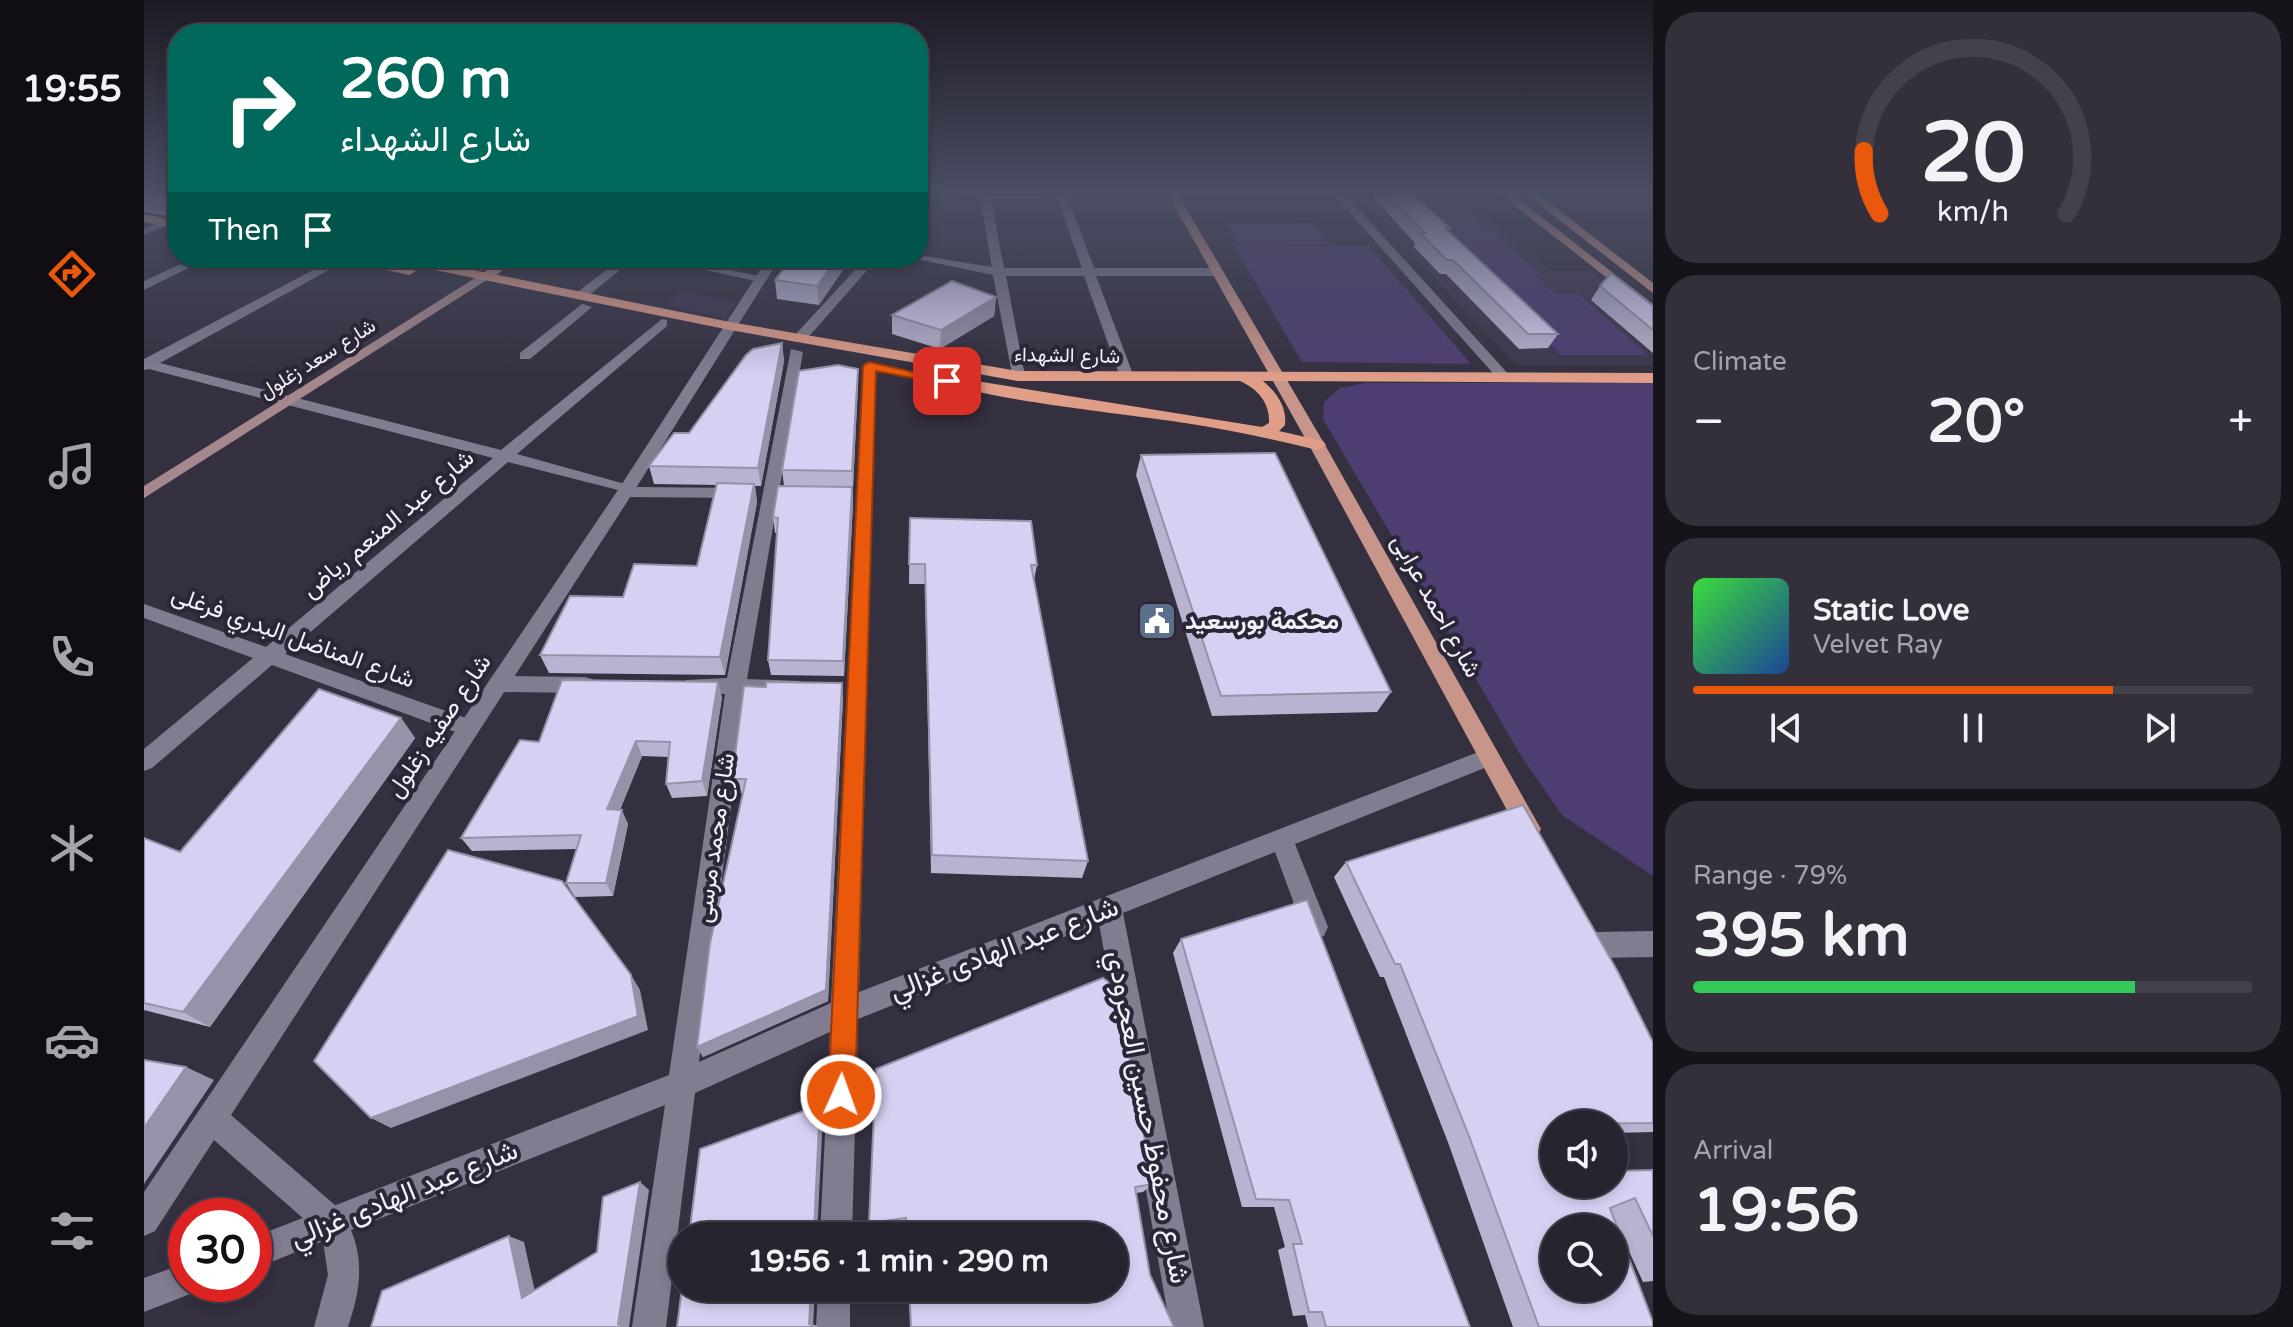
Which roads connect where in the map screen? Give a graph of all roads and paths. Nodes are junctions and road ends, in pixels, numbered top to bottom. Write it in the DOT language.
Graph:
graph roads {
  1 [pos="995,253"];
  2 [pos="1080,253"];
  3 [pos="1207,253"];
  4 [pos="1392,253"];
  5 [pos="1580,253"];
  6 [pos="1607,253"];
  7 [pos="928,260"];
  8 [pos="182,268"];
  9 [pos="323,268"];
  10 [pos="404,268"];
  11 [pos="434,268"];
  12 [pos="498,268"];
  13 [pos="618,268"];
  14 [pos="708,268"];
  15 [pos="768,268"];
  16 [pos="863,268"];
  17 [pos="998,272"];
  18 [pos="1087,272"];
  19 [pos="1218,272"];
  20 [pos="761,278"];
  21 [pos="480,280"];
  22 [pos="144,286"];
  23 [pos="1653,289"];
  24 [pos="583,301"];
  25 [pos="1653,310"];
  26 [pos="662,323"];
  27 [pos="726,332"];
  28 [pos="798,345"];
  29 [pos="525,356"];
  30 [pos="145,364"];
  31 [pos="869,366"];
  32 [pos="1018,376"];
  33 [pos="1127,377"];
  34 [pos="1241,377"];
  35 [pos="1279,377"];
  36 [pos="1505,378"];
  37 [pos="1653,378"];
  38 [pos="289,400"];
  39 [pos="1266,432"];
  40 [pos="1317,445"];
  41 [pos="505,456"];
  42 [pos="626,490"];
  43 [pos="144,493"];
  44 [pos="778,494"];
  45 [pos="144,611"];
  46 [pos="269,656"];
  47 [pos="498,684"];
  48 [pos="609,685"];
  49 [pos="672,686"];
  50 [pos="736,686"];
  51 [pos="812,687"];
  52 [pos="469,728"];
  53 [pos="1489,757"];
  54 [pos="144,762"];
  55 [pos="1282,840"];
  56 [pos="1540,849"];
  57 [pos="1109,908"];
  58 [pos="1591,938"];
  59 [pos="1653,944"];
  60 [pos="1327,958"];
  61 [pos="1610,971"];
  62 [pos="845,1011"];
  63 [pos="682,1084"];
  64 [pos="212,1118"];
  65 [pos="144,1220"];
  66 [pos="837,1222"];
  67 [pos="332,1223"];
  68 [pos="272,1246"];
  69 [pos="168,1286"];
  70 [pos="144,1295"];
  71 [pos="834,1302"];
  72 [pos="331,1327"];
  73 [pos="649,1327"];
  74 [pos="833,1327"];
  75 [pos="1187,1327"];
  1 -- 17 [label="street"];
  2 -- 18 [label="street"];
  3 -- 19 [label="main road, شارع احمد عرابى"];
  4 -- 36 [label="street"];
  5 -- 25 [label="main road"];
  6 -- 23 [label="main road"];
  7 -- 17 [label="street"];
  8 -- 22 [label="street"];
  9 -- 30 [label="street"];
  10 -- 21 [label="highway, شارع الشهداء"];
  11 -- 21 [label="highway, شارع الشهداء"];
  12 -- 21 [label="main road, شارع سعد زغلول"];
  13 -- 24 [label="street"];
  14 -- 20 [label="street"];
  15 -- 20 [label="street, شارع صفيه زغلول"];
  16 -- 28 [label="street"];
  17 -- 18 [label="street"];
  17 -- 32 [label="street"];
  18 -- 19 [label="street"];
  18 -- 33 [label="street"];
  19 -- 35 [label="main road, شارع احمد عرابى"];
  20 -- 27 [label="street, شارع صفيه زغلول"];
  21 -- 24 [label="highway, شارع الشهداء"];
  21 -- 38 [label="main road, شارع سعد زغلول"];
  24 -- 26 [label="highway, شارع الشهداء"];
  24 -- 27 [label="highway, شارع الشهداء"];
  24 -- 29 [label="street"];
  26 -- 27 [label="highway, شارع الشهداء"];
  26 -- 41 [label="street, شارع عبد المنعم رياض"];
  27 -- 28 [label="highway, شارع الشهداء"];
  27 -- 42 [label="street, شارع صفيه زغلول"];
  28 -- 31 [label="highway, شارع الشهداء"];
  28 -- 32 [label="highway, شارع الشهداء"];
  28 -- 44 [label="street, شارع محمد مرسى"];
  30 -- 38 [label="street"];
  31 -- 39 [label="highway, شارع الشهداء"];
  31 -- 62 [label="street"];
  32 -- 33 [label="highway, شارع الشهداء"];
  33 -- 34 [label="highway, شارع الشهداء"];
  34 -- 35 [label="highway, شارع الشهداء"];
  34 -- 39 [label="highway"];
  35 -- 36 [label="highway, شارع الشهداء"];
  35 -- 40 [label="main road, شارع احمد عرابى"];
  36 -- 37 [label="highway, شارع الشهداء"];
  38 -- 41 [label="street"];
  38 -- 43 [label="main road, شارع سعد زغلول"];
  39 -- 40 [label="highway, شارع الشهداء"];
  40 -- 53 [label="main road, شارع احمد عرابى"];
  41 -- 42 [label="street"];
  41 -- 46 [label="street, شارع عبد المنعم رياض"];
  42 -- 44 [label="street"];
  42 -- 47 [label="street, شارع صفيه زغلول"];
  44 -- 50 [label="street, شارع محمد مرسى"];
  45 -- 46 [label="street, شارع المناضل البدري فرغلى"];
  46 -- 52 [label="street, شارع المناضل البدري فرغلى"];
  46 -- 54 [label="street, شارع عبد المنعم رياض"];
  47 -- 48 [label="street"];
  47 -- 52 [label="street, شارع صفيه زغلول"];
  49 -- 50 [label="street"];
  50 -- 51 [label="street"];
  50 -- 63 [label="street, شارع محمد مرسى"];
  52 -- 64 [label="street, شارع صفيه زغلول"];
  53 -- 55 [label="street, شارع عبد الهادى غزالي"];
  53 -- 56 [label="main road, شارع احمد عرابى"];
  55 -- 57 [label="street, شارع عبد الهادى غزالي"];
  55 -- 60 [label="street"];
  57 -- 62 [label="street, شارع عبد الهادى غزالي"];
  57 -- 75 [label="street, شارع محفوظ حسين العجرودي"];
  58 -- 59 [label="street"];
  58 -- 61 [label="main road"];
  62 -- 63 [label="street, شارع عبد الهادى غزالي"];
  62 -- 66 [label="street"];
  63 -- 67 [label="street, شارع عبد الهادى غزالي"];
  63 -- 73 [label="street, شارع محمد مرسى"];
  64 -- 65 [label="street, شارع صفيه زغلول"];
  64 -- 67 [label="street"];
  67 -- 68 [label="street, شارع عبد الهادى غزالي"];
  67 -- 72 [label="street"];
  69 -- 70 [label="street"];
  71 -- 74 [label="street"];
}
